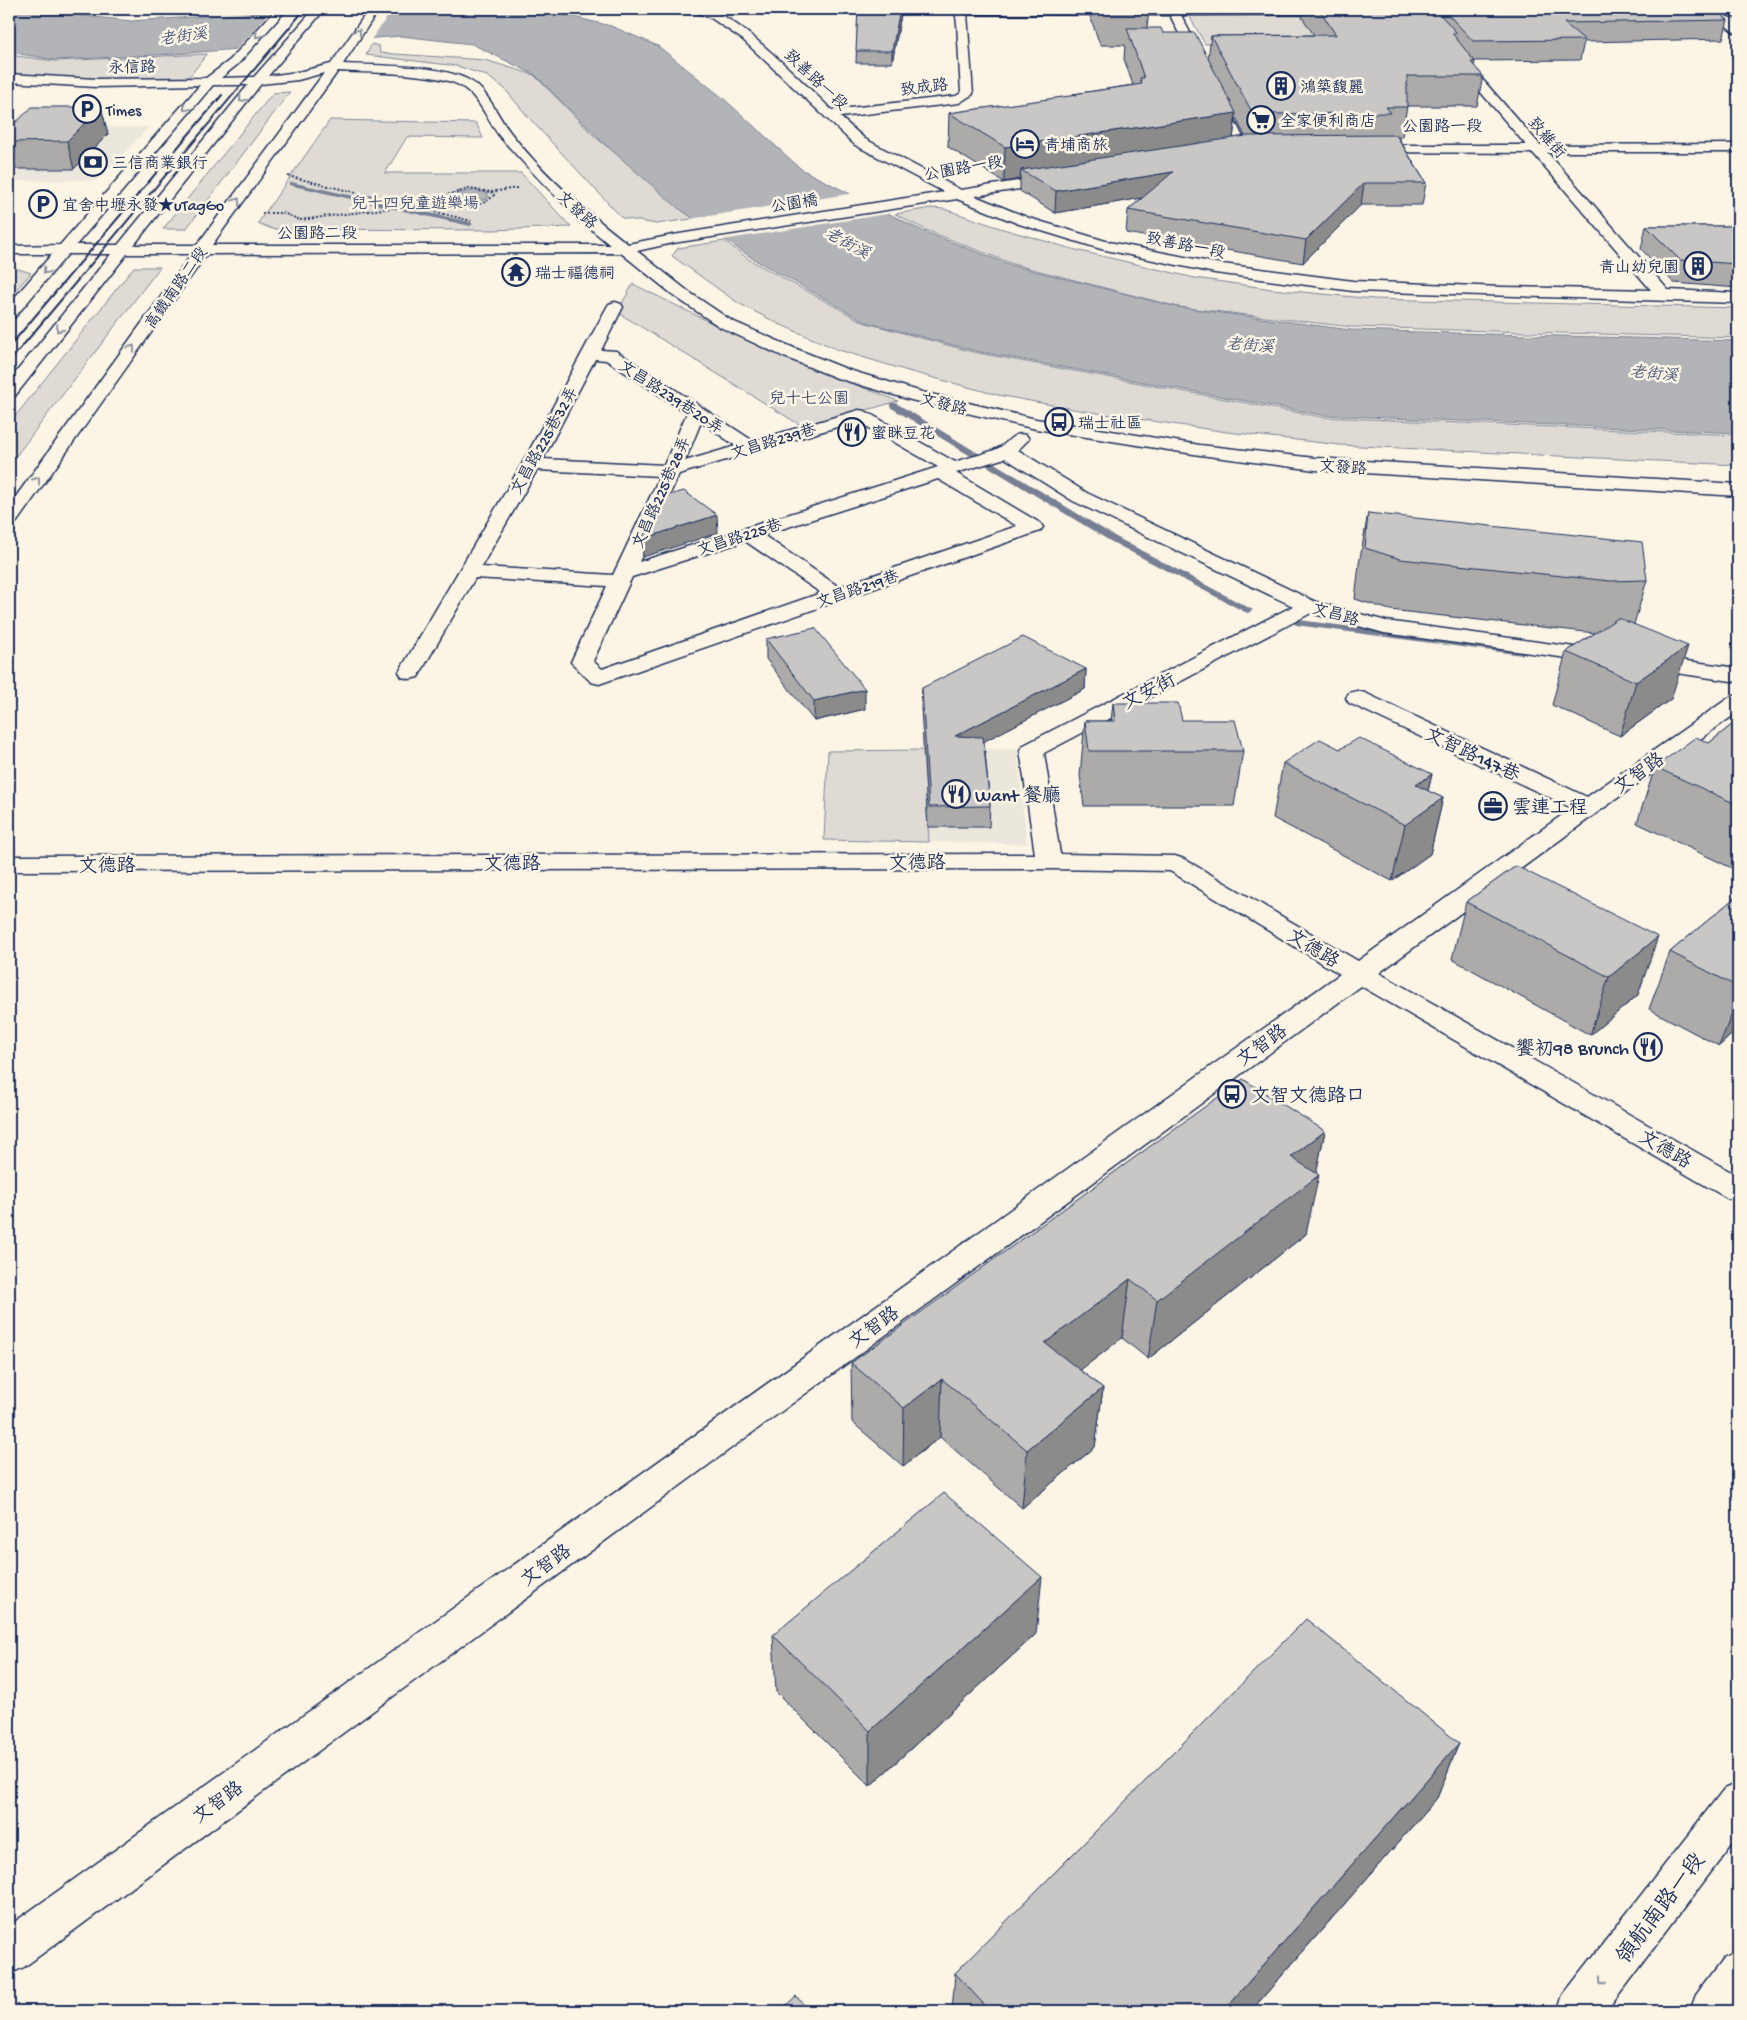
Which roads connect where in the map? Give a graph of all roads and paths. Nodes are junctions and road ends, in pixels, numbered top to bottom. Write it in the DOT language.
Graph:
graph roads {
  1 [pos="282,9"];
  2 [pos="320,9"];
  3 [pos="374,9"];
  4 [pos="698,9"];
  5 [pos="1433,9"];
  6 [pos="1710,9"];
  7 [pos="1732,9"];
  8 [pos="961,10"];
  9 [pos="1174,10"];
  10 [pos="716,12"];
  11 [pos="1349,12"];
  12 [pos="1738,13"];
  13 [pos="1700,18"];
  14 [pos="1738,18"];
  15 [pos="1725,20"];
  16 [pos="1738,22"];
  17 [pos="1738,30"];
  18 [pos="334,67"];
  19 [pos="9,78"];
  20 [pos="210,80"];
  21 [pos="257,81"];
  22 [pos="830,114"];
  23 [pos="1738,141"];
  24 [pos="1354,145"];
  25 [pos="1532,145"];
  26 [pos="1240,146"];
  27 [pos="1258,146"];
  28 [pos="1222,148"];
  29 [pos="1738,148"];
  30 [pos="1059,169"];
  31 [pos="282,175"];
  32 [pos="1072,176"];
  33 [pos="944,187"];
  34 [pos="519,188"];
  35 [pos="491,192"];
  36 [pos="958,194"];
  37 [pos="915,197"];
  38 [pos="444,201"];
  39 [pos="409,206"];
  40 [pos="259,213"];
  41 [pos="300,220"];
  42 [pos="306,222"];
  43 [pos="473,222"];
  44 [pos="9,240"];
  45 [pos="619,244"];
  46 [pos="68,245"];
  47 [pos="126,245"];
  48 [pos="205,245"];
  49 [pos="9,250"];
  50 [pos="1664,295"];
  51 [pos="1738,298"];
  52 [pos="615,307"];
  53 [pos="9,314"];
  54 [pos="591,354"];
  55 [pos="9,392"];
  56 [pos="696,412"];
  57 [pos="1036,424"];
  58 [pos="751,447"];
  59 [pos="1006,451"];
  60 [pos="531,464"];
  61 [pos="946,470"];
  62 [pos="673,483"];
  63 [pos="1738,490"];
  64 [pos="9,519"];
  65 [pos="719,520"];
  66 [pos="745,535"];
  67 [pos="468,572"];
  68 [pos="622,577"];
  69 [pos="837,595"];
  70 [pos="1309,606"];
  71 [pos="582,662"];
  72 [pos="410,672"];
  73 [pos="1738,675"];
  74 [pos="1357,698"];
  75 [pos="1738,702"];
  76 [pos="1589,807"];
  77 [pos="1049,861"];
  78 [pos="9,864"];
  79 [pos="1359,973"];
  80 [pos="1738,1190"];
  81 [pos="1738,1803"];
  82 [pos="9,1952"];
  83 [pos="1738,1974"];
  84 [pos="1579,2011"];
  85 [pos="1712,2011"];
  1 -- 20 [label="street, one-way"];
  2 -- 21 [label="street"];
  18 -- 3 [label="street, 高鐵南路二段, one-way"];
  4 -- 10 [label="street, 致善路一段"];
  5 -- 25 [label="street, 致維街"];
  6 -- 15 [label="street"];
  7 -- 12 [label="street"];
  8 -- 9 [label="street"];
  8 -- 22 [label="street, 致成路"];
  9 -- 11 [label="street"];
  9 -- 26 [label="street"];
  10 -- 22 [label="street, 致善路一段"];
  13 -- 15 [label="street"];
  14 -- 15 [label="street"];
  15 -- 16 [label="street"];
  15 -- 17 [label="street"];
  18 -- 21 [label="street, 文發路"];
  18 -- 45 [label="street, 文發路"];
  48 -- 18 [label="street, 高鐵南路二段, one-way"];
  19 -- 20 [label="street, 永信路"];
  20 -- 21 [label="street, 永信路"];
  20 -- 46 [label="street, one-way"];
  21 -- 47 [label="street, one-way"];
  22 -- 33 [label="street, 致善路一段"];
  23 -- 25 [label="street, 公園路一段"];
  24 -- 25 [label="street, 公園路一段"];
  25 -- 29 [label="street, 公園路一段"];
  25 -- 50 [label="street, 致維街"];
  26 -- 27 [label="street"];
  26 -- 28 [label="street"];
  30 -- 33 [label="street, 公園路一段"];
  31 -- 39 [label="path"];
  32 -- 36 [label="street, 公園路一段"];
  33 -- 36 [label="street, 致善路一段"];
  33 -- 37 [label="street, 公園路一段"];
  34 -- 35 [label="path"];
  35 -- 38 [label="path"];
  35 -- 38 [label="path"];
  36 -- 37 [label="street, 公園路一段"];
  36 -- 50 [label="street, 致善路一段"];
  37 -- 45 [label="street, 公園橋"];
  38 -- 39 [label="path"];
  39 -- 41 [label="path"];
  39 -- 43 [label="path"];
  40 -- 41 [label="path"];
  41 -- 42 [label="path"];
  44 -- 46 [label="street, 公園路二段"];
  45 -- 48 [label="street, 公園路二段"];
  45 -- 57 [label="street, 文發路"];
  46 -- 47 [label="street, 公園路二段"];
  46 -- 49 [label="street, 公園路二段"];
  46 -- 53 [label="street, one-way"];
  47 -- 48 [label="street, 公園路二段"];
  47 -- 55 [label="street, one-way"];
  64 -- 48 [label="street, 高鐵南路二段, one-way"];
  50 -- 51 [label="street, 致善路一段"];
  52 -- 54 [label="street, 文昌路225巷32弄"];
  54 -- 56 [label="street, 文昌路239巷20弄"];
  54 -- 60 [label="street, 文昌路225巷32弄"];
  56 -- 58 [label="street, 文昌路239巷20弄"];
  56 -- 62 [label="street, 文昌路225巷28弄"];
  57 -- 59 [label="street"];
  57 -- 63 [label="street, 文發路"];
  58 -- 61 [label="street, 文昌路239巷"];
  58 -- 62 [label="street, 文昌路239巷"];
  59 -- 61 [label="street, 文昌路225巷"];
  59 -- 70 [label="street, 文昌路"];
  60 -- 62 [label="street, 文昌路239巷"];
  60 -- 67 [label="street, 文昌路225巷32弄"];
  61 -- 66 [label="street, 文昌路225巷"];
  61 -- 69 [label="street, 文昌路219巷"];
  62 -- 68 [label="street, 文昌路225巷28弄"];
  65 -- 66 [label="street"];
  66 -- 68 [label="street, 文昌路225巷"];
  66 -- 69 [label="street"];
  67 -- 68 [label="street, 文昌路225巷"];
  67 -- 72 [label="street, 文昌路225巷32弄"];
  68 -- 71 [label="street, 文昌路225巷28弄"];
  69 -- 71 [label="street, 文昌路219巷"];
  70 -- 73 [label="street, 文昌路"];
  70 -- 77 [label="street, 文安街"];
  74 -- 76 [label="street, 文智路147巷"];
  75 -- 76 [label="street, 文智路"];
  76 -- 79 [label="street, 文智路"];
  77 -- 78 [label="street, 文德路"];
  77 -- 79 [label="street, 文德路"];
  79 -- 80 [label="street, 文德路"];
  79 -- 82 [label="street, 文智路"];
  81 -- 84 [label="street, 領航南路一段, one-way"];
  83 -- 85 [label="street"];
}
